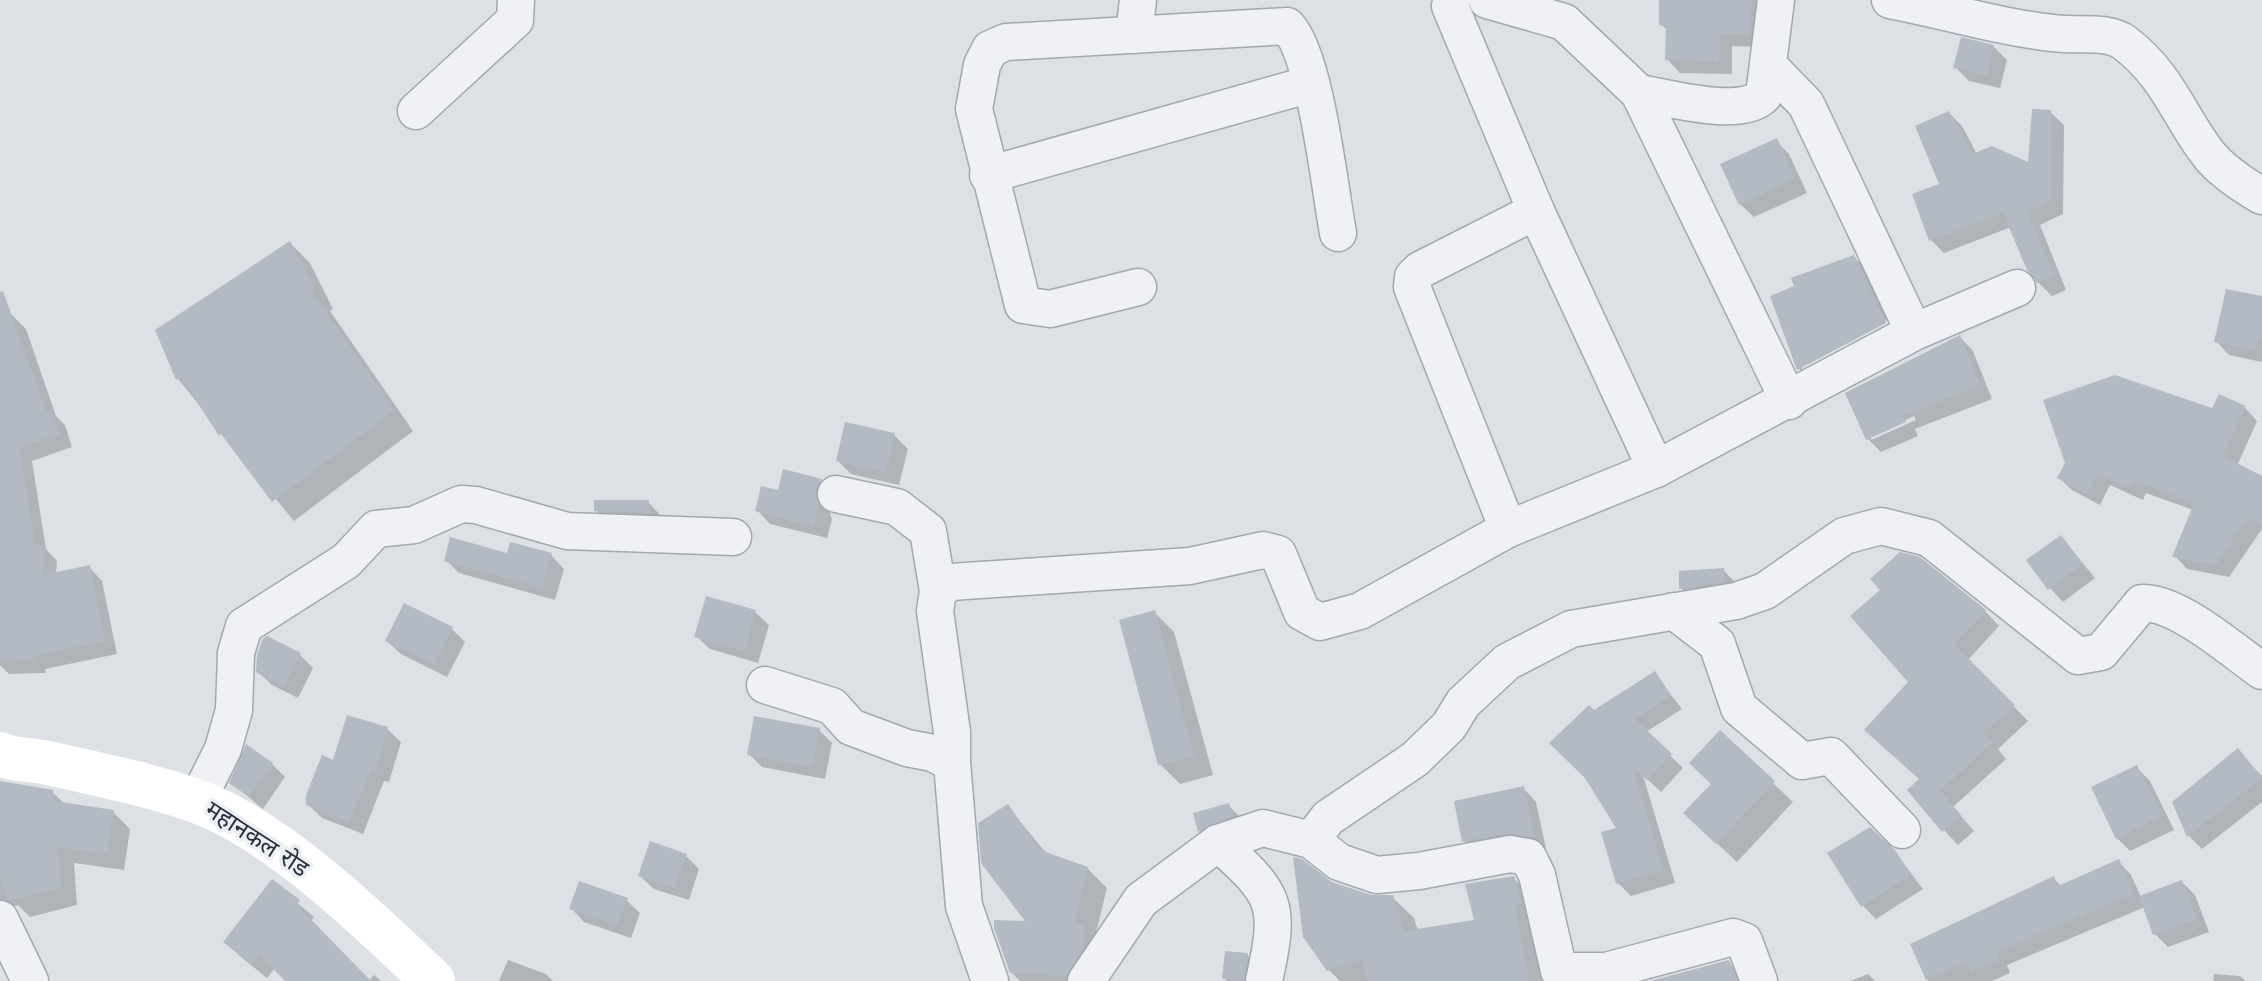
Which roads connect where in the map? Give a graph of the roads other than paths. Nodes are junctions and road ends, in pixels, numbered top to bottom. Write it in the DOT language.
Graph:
graph roads {
  1 [pos="516,0"];
  2 [pos="1138,0"];
  3 [pos="1452,0"];
  4 [pos="1487,0"];
  5 [pos="1776,0"];
  6 [pos="1890,0"];
  7 [pos="1134,35"];
  8 [pos="1769,66"];
  9 [pos="1311,84"];
  10 [pos="1639,93"];
  11 [pos="416,111"];
  12 [pos="988,175"];
  13 [pos="2262,196"];
  14 [pos="1536,211"];
  15 [pos="1338,233"];
  16 [pos="1138,287"];
  17 [pos="2017,288"];
  18 [pos="1914,332"];
  19 [pos="1789,401"];
  20 [pos="1656,469"];
  21 [pos="836,494"];
  22 [pos="1508,529"];
  23 [pos="733,537"];
  24 [pos="938,591"];
  25 [pos="1674,611"];
  26 [pos="2262,671"];
  27 [pos="765,685"];
  28 [pos="0,754"];
  29 [pos="952,763"];
  30 [pos="197,801"];
  31 [pos="1902,830"];
  32 [pos="1311,840"];
  33 [pos="1218,843"];
  34 [pos="0,919"];
  35 [pos="1560,976"];
  36 [pos="30,981"];
  37 [pos="432,981"];
  38 [pos="990,981"];
  39 [pos="1086,981"];
  40 [pos="1264,981"];
  41 [pos="1759,981"];
  1 -- 11 [label="street"];
  2 -- 7 [label="street"];
  3 -- 14 [label="street"];
  4 -- 10 [label="street"];
  5 -- 8 [label="street"];
  6 -- 13 [label="street"];
  7 -- 9 [label="street"];
  7 -- 12 [label="street"];
  8 -- 10 [label="street"];
  8 -- 18 [label="street"];
  9 -- 12 [label="street"];
  9 -- 15 [label="street"];
  10 -- 19 [label="street"];
  12 -- 16 [label="street"];
  14 -- 20 [label="street"];
  14 -- 22 [label="street"];
  17 -- 18 [label="street"];
  18 -- 19 [label="street"];
  19 -- 20 [label="street"];
  20 -- 22 [label="street"];
  21 -- 24 [label="street"];
  22 -- 24 [label="street"];
  23 -- 30 [label="street"];
  24 -- 29 [label="street"];
  25 -- 26 [label="street"];
  25 -- 31 [label="street"];
  25 -- 32 [label="street"];
  27 -- 29 [label="street"];
  28 -- 30 [label="main road, महानकल रोड"];
  29 -- 38 [label="street"];
  30 -- 37 [label="main road, महानकल रोड"];
  32 -- 33 [label="street"];
  32 -- 35 [label="street"];
  33 -- 39 [label="street"];
  33 -- 40 [label="street"];
  34 -- 36 [label="street"];
  35 -- 41 [label="street"];
}
